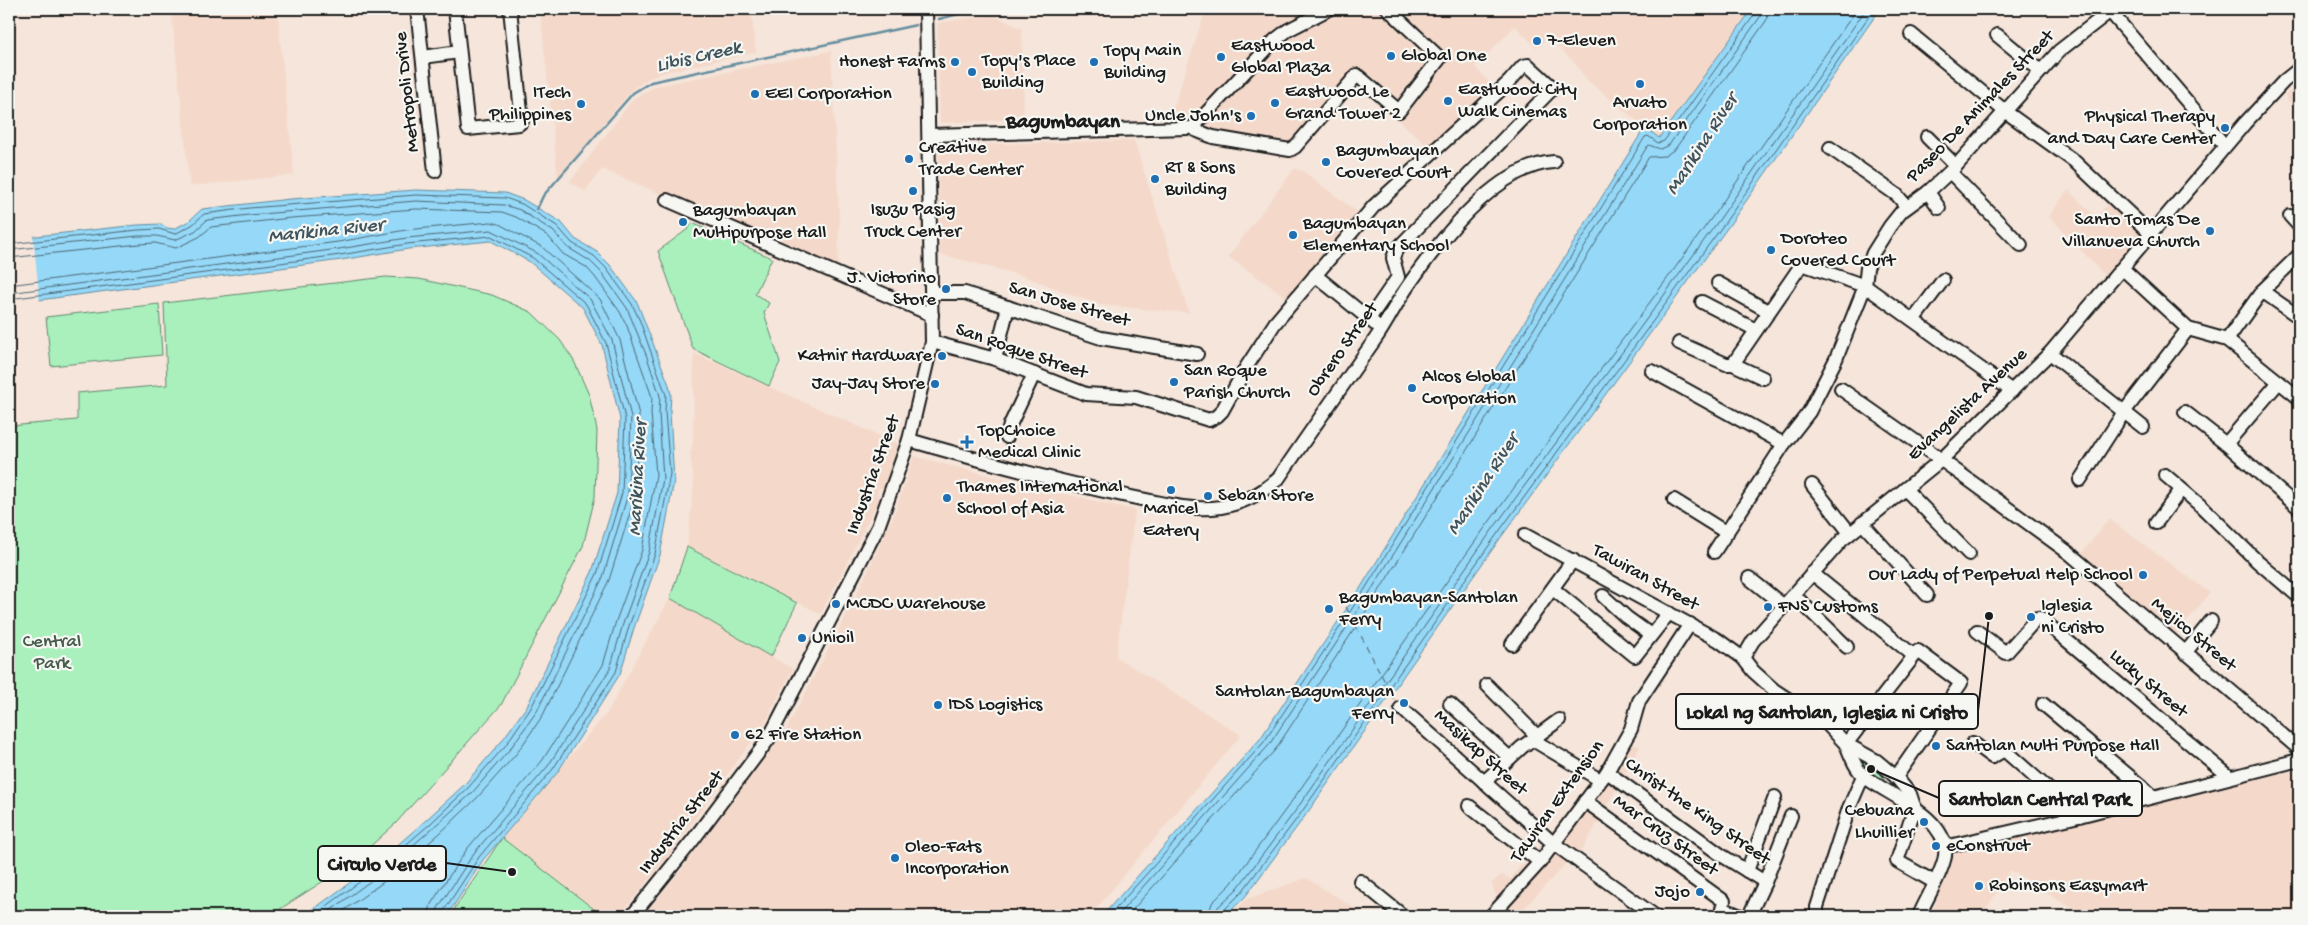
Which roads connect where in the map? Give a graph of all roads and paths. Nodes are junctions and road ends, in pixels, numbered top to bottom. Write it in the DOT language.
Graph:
graph roads {
  1 [pos="417,9"];
  2 [pos="455,9"];
  3 [pos="510,9"];
  4 [pos="926,9"];
  5 [pos="1330,9"];
  6 [pos="1388,9"];
  7 [pos="2110,10"];
  8 [pos="1910,34"];
  9 [pos="1996,35"];
  10 [pos="460,52"];
  11 [pos="423,57"];
  12 [pos="2299,70"];
  13 [pos="2041,71"];
  14 [pos="2006,112"];
  15 [pos="1193,128"];
  16 [pos="930,135"];
  17 [pos="1927,137"];
  18 [pos="2225,146"];
  19 [pos="1830,148"];
  20 [pos="1554,162"];
  21 [pos="1953,169"];
  22 [pos="435,170"];
  23 [pos="1928,192"];
  24 [pos="667,200"];
  25 [pos="1907,207"];
  26 [pos="1939,208"];
  27 [pos="2290,216"];
  28 [pos="2299,226"];
  29 [pos="2152,234"];
  30 [pos="2021,245"];
  31 [pos="2299,255"];
  32 [pos="2123,269"];
  33 [pos="1315,275"];
  34 [pos="1943,280"];
  35 [pos="1718,283"];
  36 [pos="1865,286"];
  37 [pos="2262,291"];
  38 [pos="932,293"];
  39 [pos="1702,302"];
  40 [pos="1008,307"];
  41 [pos="1768,311"];
  42 [pos="932,314"];
  43 [pos="2299,317"];
  44 [pos="1369,319"];
  45 [pos="1914,319"];
  46 [pos="2188,329"];
  47 [pos="1382,330"];
  48 [pos="1756,330"];
  49 [pos="2227,340"];
  50 [pos="932,342"];
  51 [pos="1679,343"];
  52 [pos="2050,353"];
  53 [pos="1197,354"];
  54 [pos="995,359"];
  55 [pos="1733,364"];
  56 [pos="1652,371"];
  57 [pos="1034,374"];
  58 [pos="1763,378"];
  59 [pos="2279,382"];
  60 [pos="1841,389"];
  61 [pos="2012,391"];
  62 [pos="2299,398"];
  63 [pos="2124,412"];
  64 [pos="2185,412"];
  65 [pos="2143,427"];
  66 [pos="1007,437"];
  67 [pos="909,440"];
  68 [pos="1784,444"];
  69 [pos="2226,444"];
  70 [pos="1941,460"];
  71 [pos="2165,475"];
  72 [pos="2080,480"];
  73 [pos="1812,485"];
  74 [pos="1905,489"];
  75 [pos="2181,490"];
  76 [pos="1674,500"];
  77 [pos="2299,508"];
  78 [pos="2156,522"];
  79 [pos="1862,523"];
  80 [pos="1727,533"];
  81 [pos="1850,533"];
  82 [pos="1526,535"];
  83 [pos="1714,552"];
  84 [pos="1969,554"];
  85 [pos="1573,560"];
  86 [pos="1812,573"];
  87 [pos="1749,578"];
  88 [pos="1553,590"];
  89 [pos="1926,594"];
  90 [pos="1794,595"];
  91 [pos="1603,596"];
  92 [pos="2299,597"];
  93 [pos="1784,606"];
  94 [pos="1669,613"];
  95 [pos="2211,621"];
  96 [pos="1690,624"];
  97 [pos="1977,631"];
  98 [pos="1651,635"];
  99 [pos="1512,644"];
  100 [pos="1846,647"];
  101 [pos="2185,653"];
  102 [pos="1913,656"];
  103 [pos="1744,658"];
  104 [pos="1486,685"];
  105 [pos="1450,704"];
  106 [pos="2043,704"];
  107 [pos="1400,708"];
  108 [pos="1559,720"];
  109 [pos="1536,738"];
  110 [pos="1973,743"];
  111 [pos="1846,744"];
  112 [pos="2299,749"];
  113 [pos="1510,758"];
  114 [pos="2299,760"];
  115 [pos="1604,776"];
  116 [pos="1863,776"];
  117 [pos="1896,777"];
  118 [pos="2230,777"];
  119 [pos="1484,782"];
  120 [pos="2153,796"];
  121 [pos="1775,797"];
  122 [pos="1585,801"];
  123 [pos="1469,806"];
  124 [pos="1914,806"];
  125 [pos="1791,816"];
  126 [pos="2079,816"];
  127 [pos="1553,842"];
  128 [pos="1945,846"];
  129 [pos="1540,862"];
  130 [pos="1747,870"];
  131 [pos="1360,881"];
  132 [pos="1765,882"];
  133 [pos="1934,882"];
  134 [pos="1650,915"];
  135 [pos="632,916"];
  136 [pos="1403,916"];
  137 [pos="1490,916"];
  138 [pos="1741,916"];
  139 [pos="1749,916"];
  140 [pos="1817,916"];
  141 [pos="1919,916"];
  1 -- 11 [label="street, Metropoli Drive"];
  2 -- 10 [label="street"];
  3 -- 10 [label="street"];
  4 -- 16 [label="street, Industria Street"];
  5 -- 15 [label="street"];
  6 -- 15 [label="street"];
  7 -- 13 [label="street, Paseo De Animales Street"];
  7 -- 18 [label="street"];
  8 -- 14 [label="street"];
  9 -- 13 [label="street"];
  10 -- 11 [label="street"];
  11 -- 22 [label="street, Metropoli Drive"];
  12 -- 18 [label="street, Evangelista Avenue"];
  13 -- 14 [label="street, Paseo De Animales Street"];
  14 -- 21 [label="street, Paseo De Animales Street"];
  14 -- 29 [label="street"];
  15 -- 16 [label="street"];
  16 -- 38 [label="street, Industria Street"];
  17 -- 21 [label="street"];
  18 -- 29 [label="street, Evangelista Avenue"];
  19 -- 25 [label="street"];
  20 -- 47 [label="street, Obrero Street"];
  21 -- 23 [label="street, Paseo De Animales Street"];
  21 -- 30 [label="street"];
  23 -- 25 [label="street, Paseo De Animales Street"];
  23 -- 26 [label="street"];
  24 -- 42 [label="street"];
  25 -- 36 [label="street, Paseo De Animales Street"];
  27 -- 28 [label="street"];
  29 -- 32 [label="street, Evangelista Avenue"];
  31 -- 37 [label="street"];
  32 -- 46 [label="street"];
  32 -- 52 [label="street, Evangelista Avenue"];
  33 -- 44 [label="street"];
  33 -- 44 [label="street, San Roque Street"];
  33 -- 57 [label="street, San Roque Street"];
  34 -- 45 [label="street"];
  35 -- 41 [label="street"];
  36 -- 41 [label="street"];
  36 -- 45 [label="street"];
  36 -- 68 [label="street, Paseo De Animales Street"];
  37 -- 43 [label="street"];
  37 -- 49 [label="street"];
  38 -- 40 [label="street, San Jose Street"];
  38 -- 42 [label="street, Industria Street"];
  39 -- 48 [label="street"];
  40 -- 53 [label="street, San Jose Street"];
  40 -- 54 [label="street"];
  41 -- 48 [label="street"];
  42 -- 50 [label="street, Industria Street"];
  44 -- 47 [label="street"];
  45 -- 61 [label="street"];
  46 -- 49 [label="street"];
  46 -- 63 [label="street"];
  47 -- 67 [label="street, Obrero Street"];
  48 -- 55 [label="street"];
  49 -- 59 [label="street"];
  50 -- 54 [label="street, San Roque Street"];
  50 -- 67 [label="street, Industria Street"];
  51 -- 55 [label="street"];
  52 -- 61 [label="street, Evangelista Avenue"];
  52 -- 63 [label="street"];
  54 -- 57 [label="street, San Roque Street"];
  55 -- 58 [label="street"];
  56 -- 68 [label="street"];
  57 -- 66 [label="street"];
  59 -- 62 [label="street"];
  59 -- 69 [label="street"];
  60 -- 70 [label="street, Mejico Street"];
  61 -- 70 [label="street, Evangelista Avenue"];
  63 -- 65 [label="street"];
  63 -- 72 [label="street"];
  64 -- 69 [label="street"];
  67 -- 135 [label="street, Industria Street"];
  68 -- 80 [label="street, Paseo De Animales Street"];
  69 -- 77 [label="street"];
  70 -- 74 [label="street, Evangelista Avenue"];
  70 -- 101 [label="street, Mejico Street"];
  71 -- 75 [label="street"];
  73 -- 81 [label="street"];
  74 -- 79 [label="street, Evangelista Avenue"];
  74 -- 84 [label="street"];
  75 -- 78 [label="street"];
  75 -- 92 [label="street"];
  76 -- 80 [label="street"];
  79 -- 81 [label="street, Evangelista Avenue"];
  79 -- 89 [label="street"];
  80 -- 83 [label="street, Paseo De Animales Street"];
  81 -- 86 [label="street, Evangelista Avenue"];
  82 -- 85 [label="street, Tawiran Street"];
  85 -- 88 [label="street"];
  85 -- 94 [label="street, Tawiran Street"];
  86 -- 90 [label="street, Evangelista Avenue"];
  86 -- 102 [label="street"];
  87 -- 93 [label="street"];
  88 -- 98 [label="street"];
  88 -- 99 [label="street"];
  90 -- 93 [label="street, Evangelista Avenue"];
  90 -- 100 [label="street"];
  91 -- 98 [label="street"];
  93 -- 103 [label="street, Evangelista Avenue"];
  94 -- 96 [label="street, Tawiran Street"];
  94 -- 98 [label="street"];
  95 -- 101 [label="street"];
  96 -- 103 [label="street, Tawiran Street"];
  96 -- 115 [label="street, Tawiran Extension"];
  97 -- 118 [label="street, Lucky Street"];
  101 -- 112 [label="street, Mejico Street"];
  102 -- 111 [label="street"];
  102 -- 117 [label="street"];
  103 -- 111 [label="street"];
  104 -- 109 [label="street, Christ the King Street"];
  105 -- 113 [label="street"];
  106 -- 120 [label="street"];
  107 -- 119 [label="street, Masikap Street"];
  108 -- 109 [label="street"];
  109 -- 113 [label="street"];
  109 -- 115 [label="street, Christ the King Street"];
  110 -- 126 [label="street"];
  111 -- 116 [label="street"];
  111 -- 117 [label="street"];
  113 -- 119 [label="street"];
  114 -- 118 [label="street"];
  115 -- 122 [label="street, Tawiran Extension"];
  115 -- 130 [label="street, Christ the King Street"];
  116 -- 124 [label="street"];
  116 -- 140 [label="street"];
  117 -- 124 [label="street"];
  118 -- 120 [label="street"];
  119 -- 127 [label="street, Masikap Street"];
  120 -- 126 [label="street"];
  121 -- 130 [label="street"];
  122 -- 127 [label="street, Tawiran Extension"];
  122 -- 138 [label="street, Mar Cruz Street"];
  123 -- 129 [label="street"];
  124 -- 128 [label="street"];
  124 -- 133 [label="street"];
  125 -- 132 [label="street"];
  126 -- 128 [label="street"];
  127 -- 129 [label="street, Tawiran Extension"];
  127 -- 134 [label="street, Masikap Street"];
  128 -- 133 [label="street"];
  129 -- 137 [label="street, Tawiran Extension"];
  130 -- 132 [label="street, Christ the King Street"];
  131 -- 136 [label="street"];
  132 -- 139 [label="street"];
  133 -- 141 [label="street"];
}
